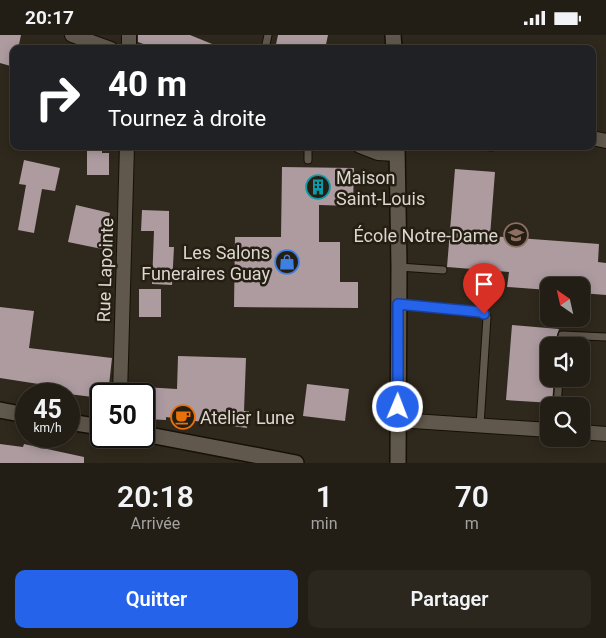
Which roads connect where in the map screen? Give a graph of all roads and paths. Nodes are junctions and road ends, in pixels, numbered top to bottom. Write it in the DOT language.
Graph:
graph roads {
  1 [pos="72,35"];
  2 [pos="100,45"];
  3 [pos="126,150"];
  4 [pos="308,150"];
  5 [pos="370,150"];
  6 [pos="397,150"];
  7 [pos="308,160"];
  8 [pos="399,267"];
  9 [pos="443,270"];
  10 [pos="398,304"];
  11 [pos="562,337"];
  12 [pos="606,337"];
  13 [pos="120,383"];
  14 [pos="0,411"];
  15 [pos="15,413"];
  16 [pos="398,421"];
  17 [pos="480,425"];
  18 [pos="540,429"];
  19 [pos="590,433"];
  20 [pos="606,434"];
  21 [pos="155,437"];
  22 [pos="296,463"];
  23 [pos="398,463"];
  1 -- 2 [label="street"];
  3 -- 13 [label="street, Rue Lapointe"];
  4 -- 7 [label="lane"];
  5 -- 6 [label="street"];
  6 -- 8 [label="main road"];
  8 -- 9 [label="lane"];
  8 -- 10 [label="main road"];
  10 -- 16 [label="main road"];
  10 -- 17 [label="lane"];
  11 -- 12 [label="lane"];
  14 -- 15 [label="main road"];
  16 -- 17 [label="street"];
  16 -- 23 [label="main road"];
  17 -- 18 [label="street"];
  19 -- 20 [label="street"];
  21 -- 22 [label="main road"];
}
